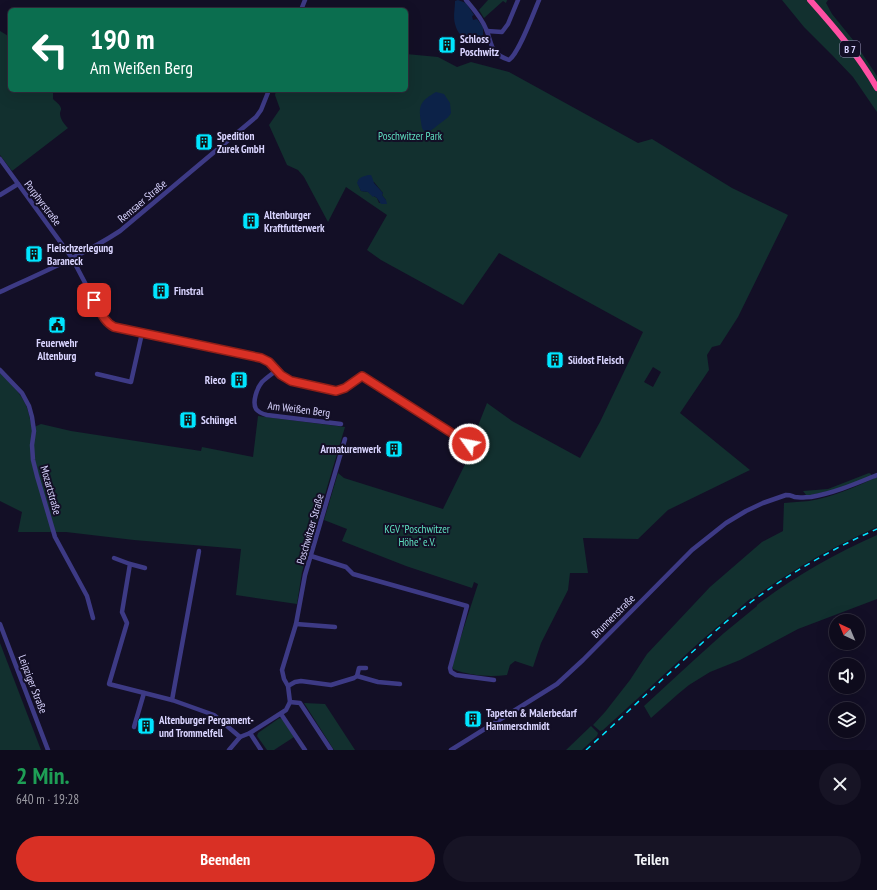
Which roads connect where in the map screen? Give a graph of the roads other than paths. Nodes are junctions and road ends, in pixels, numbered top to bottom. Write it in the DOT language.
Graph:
graph roads {
  1 [pos="466,0"];
  2 [pos="518,0"];
  3 [pos="539,0"];
  4 [pos="810,0"];
  5 [pos="487,31"];
  6 [pos="877,88"];
  7 [pos="268,92"];
  8 [pos="0,159"];
  9 [pos="18,184"];
  10 [pos="0,195"];
  11 [pos="72,258"];
  12 [pos="0,292"];
  13 [pos="142,333"];
  14 [pos="0,370"];
  15 [pos="277,370"];
  16 [pos="97,374"];
  17 [pos="341,424"];
  18 [pos="345,439"];
  19 [pos="469,444"];
  20 [pos="877,475"];
  21 [pos="199,551"];
  22 [pos="311,556"];
  23 [pos="114,558"];
  24 [pos="130,564"];
  25 [pos="145,568"];
  26 [pos="93,618"];
  27 [pos="0,624"];
  28 [pos="296,624"];
  29 [pos="335,626"];
  30 [pos="366,668"];
  31 [pos="357,676"];
  32 [pos="494,680"];
  33 [pos="400,684"];
  34 [pos="288,686"];
  35 [pos="144,693"];
  36 [pos="172,700"];
  37 [pos="290,702"];
  38 [pos="281,714"];
  39 [pos="134,727"];
  40 [pos="250,733"];
  41 [pos="240,737"];
  42 [pos="48,750"];
  43 [pos="230,750"];
  44 [pos="261,750"];
  45 [pos="305,750"];
  46 [pos="331,750"];
  47 [pos="451,750"];
  1 -- 5 [label="street"];
  2 -- 5 [label="street"];
  3 -- 5 [label="street"];
  4 -- 6 [label="highway, B 7"];
  7 -- 11 [label="street, Remsaer Straße"];
  8 -- 9 [label="street, Porphyrstraße"];
  9 -- 10 [label="street"];
  9 -- 11 [label="street, Porphyrstraße"];
  11 -- 12 [label="street, Remsaer Straße"];
  11 -- 13 [label="street, Am Weißen Berg"];
  13 -- 15 [label="street, Am Weißen Berg"];
  13 -- 16 [label="street"];
  14 -- 26 [label="street, Mozartstraße"];
  15 -- 17 [label="street, Am Weißen Berg"];
  15 -- 19 [label="street, Am Weißen Berg"];
  18 -- 22 [label="street, Poschwitzer Straße"];
  20 -- 47 [label="street, Brunnenstraße"];
  21 -- 36 [label="street"];
  22 -- 28 [label="street, Poschwitzer Straße"];
  22 -- 32 [label="street"];
  23 -- 24 [label="street"];
  24 -- 25 [label="street"];
  24 -- 35 [label="street"];
  27 -- 42 [label="street, Leipziger Straße"];
  28 -- 29 [label="street"];
  28 -- 34 [label="street, Poschwitzer Straße"];
  30 -- 31 [label="street"];
  31 -- 33 [label="street"];
  31 -- 34 [label="street"];
  34 -- 37 [label="street, Poschwitzer Straße"];
  35 -- 36 [label="street"];
  35 -- 39 [label="street"];
  36 -- 41 [label="street"];
  37 -- 38 [label="street"];
  37 -- 46 [label="street"];
  38 -- 40 [label="street"];
  38 -- 45 [label="street"];
  40 -- 41 [label="street"];
  40 -- 44 [label="street"];
  41 -- 43 [label="street"];
}
